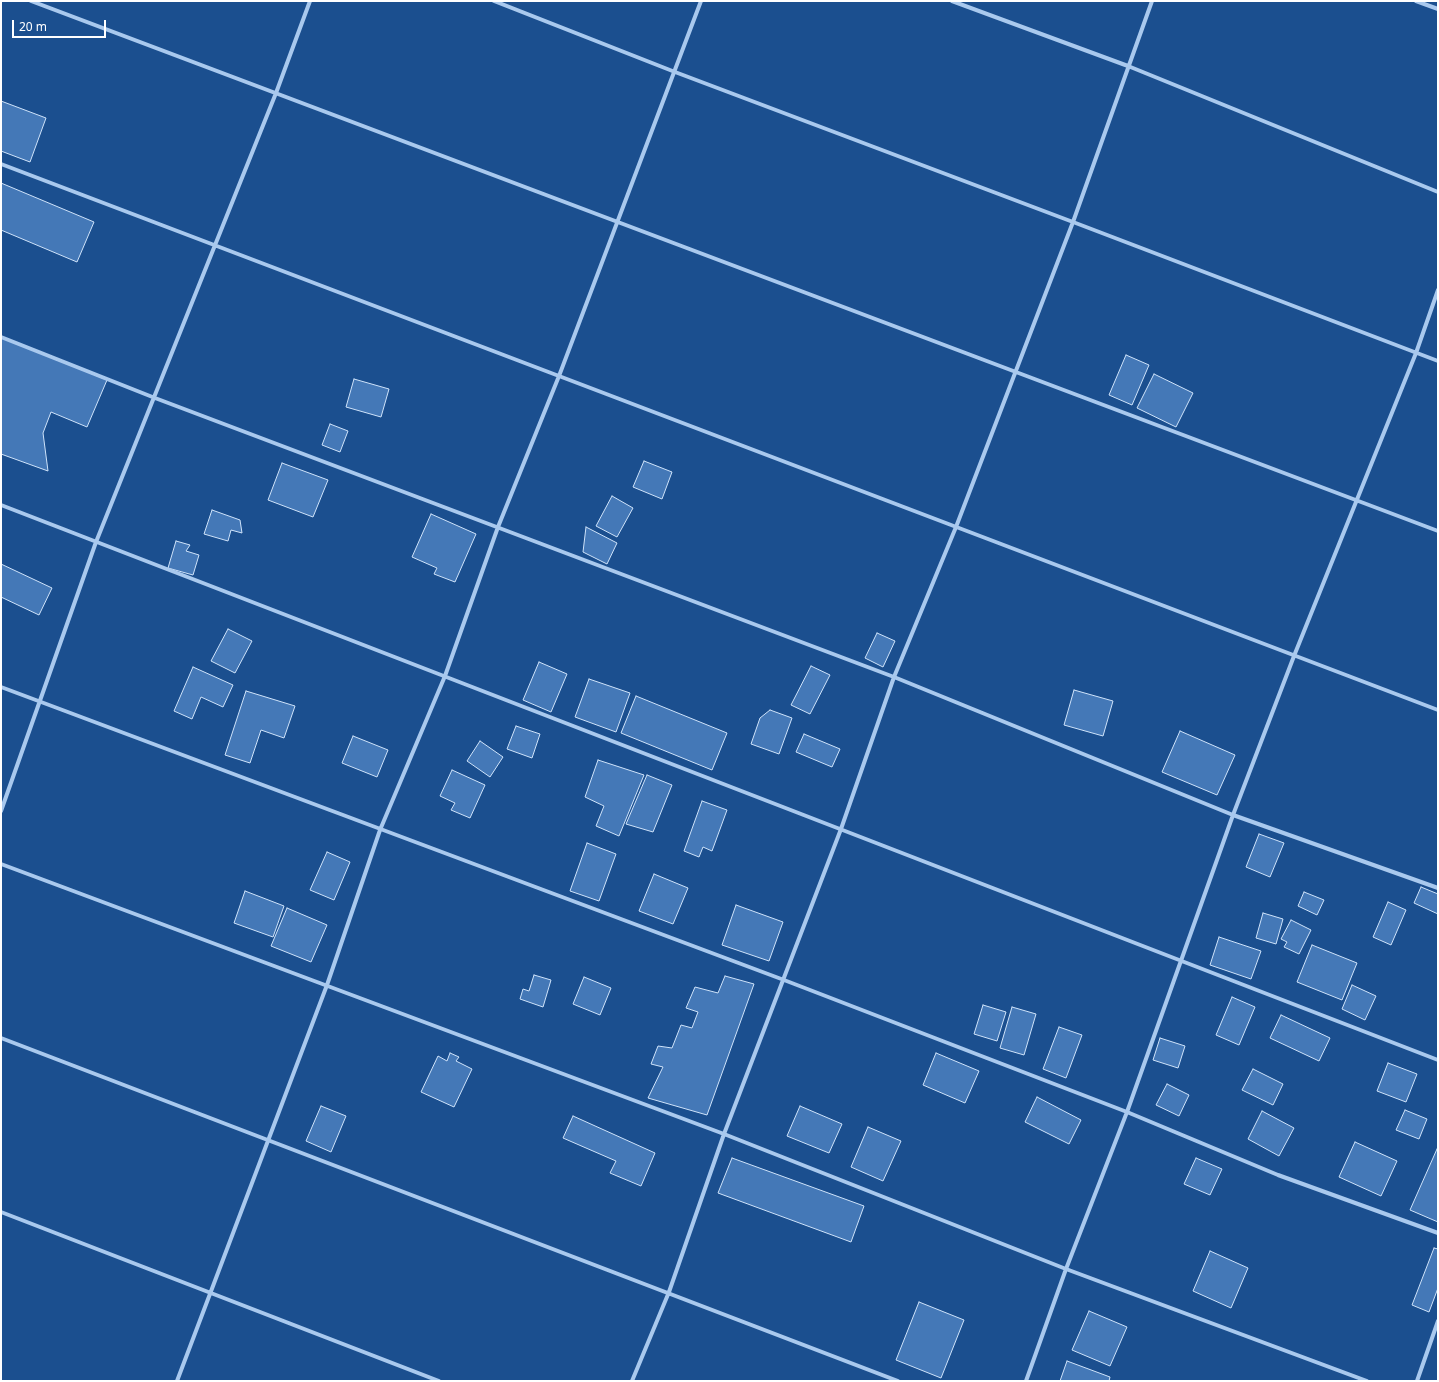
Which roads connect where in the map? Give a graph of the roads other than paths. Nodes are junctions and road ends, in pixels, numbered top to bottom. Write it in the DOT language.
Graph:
graph roads {
  1 [pos="31,1"];
  2 [pos="310,1"];
  3 [pos="494,1"];
  4 [pos="701,1"];
  5 [pos="952,1"];
  6 [pos="1152,1"];
  7 [pos="1416,1"];
  8 [pos="1438,9"];
  9 [pos="1128,66"];
  10 [pos="675,72"];
  11 [pos="276,93"];
  12 [pos="1,164"];
  13 [pos="1438,192"];
  14 [pos="616,222"];
  15 [pos="1074,222"];
  16 [pos="214,245"];
  17 [pos="1438,290"];
  18 [pos="1,337"];
  19 [pos="1416,353"];
  20 [pos="1438,361"];
  21 [pos="1015,372"];
  22 [pos="559,376"];
  23 [pos="155,398"];
  24 [pos="1356,500"];
  25 [pos="1,505"];
  26 [pos="498,527"];
  27 [pos="956,527"];
  28 [pos="1438,531"];
  29 [pos="96,542"];
  30 [pos="1294,656"];
  31 [pos="445,676"];
  32 [pos="894,677"];
  33 [pos="1,688"];
  34 [pos="40,702"];
  35 [pos="1438,710"];
  36 [pos="1,811"];
  37 [pos="1233,814"];
  38 [pos="841,829"];
  39 [pos="380,830"];
  40 [pos="1,864"];
  41 [pos="1438,888"];
  42 [pos="1181,960"];
  43 [pos="784,980"];
  44 [pos="327,985"];
  45 [pos="1,1038"];
  46 [pos="1438,1060"];
  47 [pos="1127,1112"];
  48 [pos="724,1134"];
  49 [pos="268,1139"];
  50 [pos="1,1212"];
  51 [pos="1438,1233"];
  52 [pos="1066,1269"];
  53 [pos="670,1292"];
  54 [pos="212,1294"];
  55 [pos="1438,1321"];
  56 [pos="177,1381"];
  57 [pos="439,1381"];
  58 [pos="632,1381"];
  59 [pos="898,1381"];
  60 [pos="1026,1381"];
  61 [pos="1367,1381"];
  62 [pos="1417,1381"];
  1 -- 11 [label="street"];
  2 -- 11 [label="street"];
  3 -- 10 [label="street"];
  4 -- 10 [label="street"];
  5 -- 9 [label="street"];
  6 -- 9 [label="street"];
  7 -- 8 [label="street"];
  9 -- 13 [label="street"];
  9 -- 15 [label="street"];
  10 -- 14 [label="street"];
  10 -- 15 [label="street"];
  11 -- 14 [label="street"];
  11 -- 16 [label="street"];
  12 -- 16 [label="street"];
  14 -- 21 [label="street"];
  14 -- 22 [label="street"];
  15 -- 19 [label="street"];
  15 -- 21 [label="street"];
  16 -- 22 [label="street"];
  16 -- 23 [label="street"];
  17 -- 19 [label="street"];
  18 -- 23 [label="street"];
  19 -- 20 [label="street"];
  19 -- 24 [label="street"];
  21 -- 24 [label="street"];
  21 -- 27 [label="street"];
  22 -- 26 [label="street"];
  22 -- 27 [label="street"];
  23 -- 26 [label="street"];
  23 -- 29 [label="street"];
  24 -- 28 [label="street"];
  24 -- 30 [label="street"];
  25 -- 29 [label="street"];
  26 -- 31 [label="street"];
  26 -- 32 [label="street"];
  27 -- 30 [label="street"];
  27 -- 32 [label="street"];
  29 -- 31 [label="street"];
  29 -- 34 [label="street"];
  30 -- 35 [label="street"];
  30 -- 37 [label="street"];
  31 -- 38 [label="street"];
  31 -- 39 [label="street"];
  32 -- 37 [label="street"];
  32 -- 38 [label="street"];
  33 -- 34 [label="street"];
  34 -- 36 [label="street"];
  34 -- 39 [label="street"];
  37 -- 41 [label="street"];
  37 -- 42 [label="street"];
  38 -- 42 [label="street"];
  38 -- 43 [label="street"];
  39 -- 43 [label="street"];
  39 -- 44 [label="street"];
  40 -- 44 [label="street"];
  42 -- 46 [label="street"];
  42 -- 47 [label="street"];
  43 -- 47 [label="street"];
  43 -- 48 [label="street"];
  44 -- 48 [label="street"];
  44 -- 49 [label="street"];
  45 -- 49 [label="street"];
  47 -- 51 [label="street"];
  47 -- 52 [label="street"];
  48 -- 52 [label="street"];
  48 -- 53 [label="street"];
  49 -- 53 [label="street"];
  49 -- 54 [label="street"];
  50 -- 54 [label="street"];
  52 -- 60 [label="street"];
  52 -- 61 [label="street"];
  53 -- 58 [label="street"];
  53 -- 59 [label="street"];
  54 -- 56 [label="street"];
  54 -- 57 [label="street"];
  55 -- 62 [label="street"];
}
